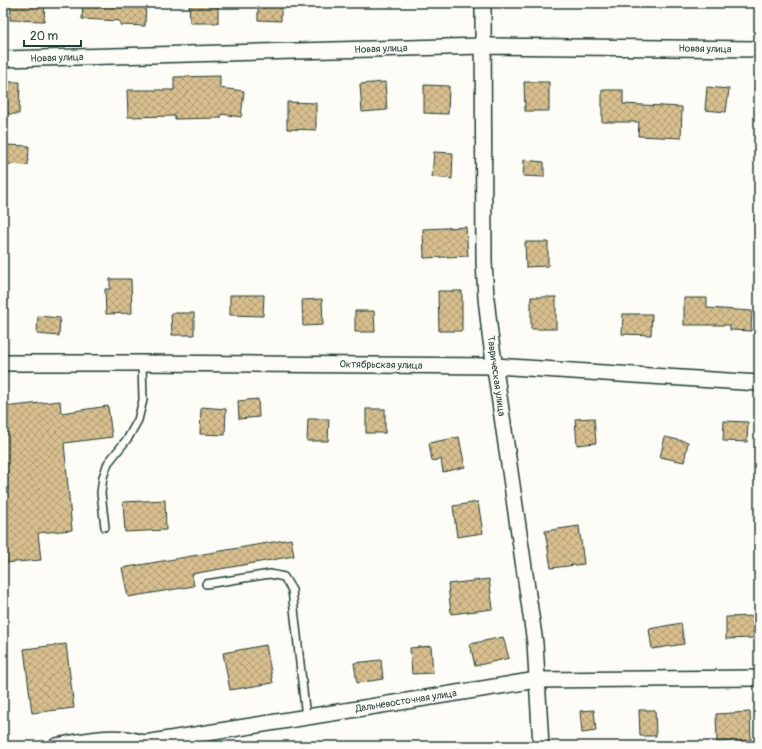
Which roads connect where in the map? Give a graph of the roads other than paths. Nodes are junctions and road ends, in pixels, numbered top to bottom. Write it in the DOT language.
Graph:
graph roads {
  1 [pos="483,3"];
  2 [pos="483,46"];
  3 [pos="759,49"];
  4 [pos="3,59"];
  5 [pos="3,363"];
  6 [pos="142,363"];
  7 [pos="495,366"];
  8 [pos="759,383"];
  9 [pos="105,527"];
  10 [pos="206,584"];
  11 [pos="759,678"];
  12 [pos="537,680"];
  13 [pos="306,718"];
  14 [pos="145,745"];
  15 [pos="56,746"];
  16 [pos="541,746"];
  1 -- 2 [label="street, Таврическая улица"];
  2 -- 3 [label="street, Новая улица"];
  2 -- 4 [label="street, Новая улица"];
  2 -- 7 [label="street, Таврическая улица"];
  5 -- 6 [label="street, Октябрьская улица"];
  6 -- 7 [label="street, Октябрьская улица"];
  6 -- 9 [label="lane"];
  7 -- 8 [label="street, Октябрьская улица"];
  7 -- 12 [label="street, Таврическая улица"];
  10 -- 13 [label="lane"];
  11 -- 12 [label="street, Дальневосточная улица"];
  12 -- 13 [label="street, Дальневосточная улица"];
  12 -- 16 [label="street, Таврическая улица"];
  13 -- 14 [label="street, Дальневосточная улица"];
  14 -- 15 [label="street, Дальневосточная улица"];
}
